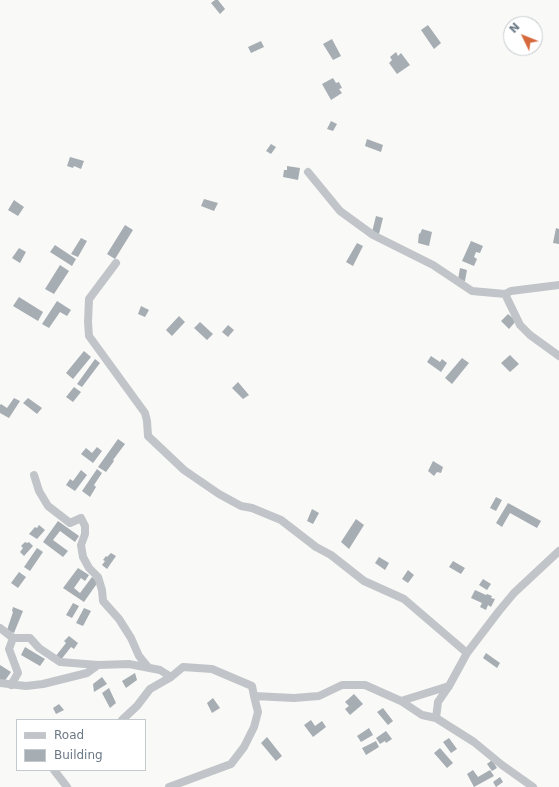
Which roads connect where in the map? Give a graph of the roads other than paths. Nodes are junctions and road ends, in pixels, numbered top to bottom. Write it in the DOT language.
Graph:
graph roads {
  1 [pos="308,172"];
  2 [pos="116,263"];
  3 [pos="559,285"];
  4 [pos="505,294"];
  5 [pos="559,356"];
  6 [pos="34,474"];
  7 [pos="559,551"];
  8 [pos="0,628"];
  9 [pos="14,638"];
  10 [pos="467,653"];
  11 [pos="98,665"];
  12 [pos="148,667"];
  13 [pos="171,677"];
  14 [pos="0,683"];
  15 [pos="11,684"];
  16 [pos="449,686"];
  17 [pos="254,696"];
  18 [pos="402,701"];
  19 [pos="436,718"];
  20 [pos="123,719"];
  21 [pos="55,771"];
  22 [pos="67,787"];
  23 [pos="169,787"];
  24 [pos="533,787"];
  1 -- 4 [label="street"];
  2 -- 10 [label="street"];
  3 -- 4 [label="street"];
  4 -- 5 [label="street"];
  6 -- 12 [label="street"];
  7 -- 10 [label="street"];
  8 -- 9 [label="street"];
  9 -- 11 [label="street"];
  9 -- 15 [label="street"];
  10 -- 16 [label="street"];
  11 -- 12 [label="street"];
  11 -- 15 [label="street"];
  12 -- 13 [label="street"];
  13 -- 17 [label="street"];
  13 -- 20 [label="street"];
  14 -- 15 [label="street"];
  16 -- 18 [label="street"];
  16 -- 19 [label="street"];
  17 -- 18 [label="street"];
  17 -- 23 [label="street"];
  18 -- 19 [label="street"];
  19 -- 24 [label="street"];
  21 -- 22 [label="street"];
}
